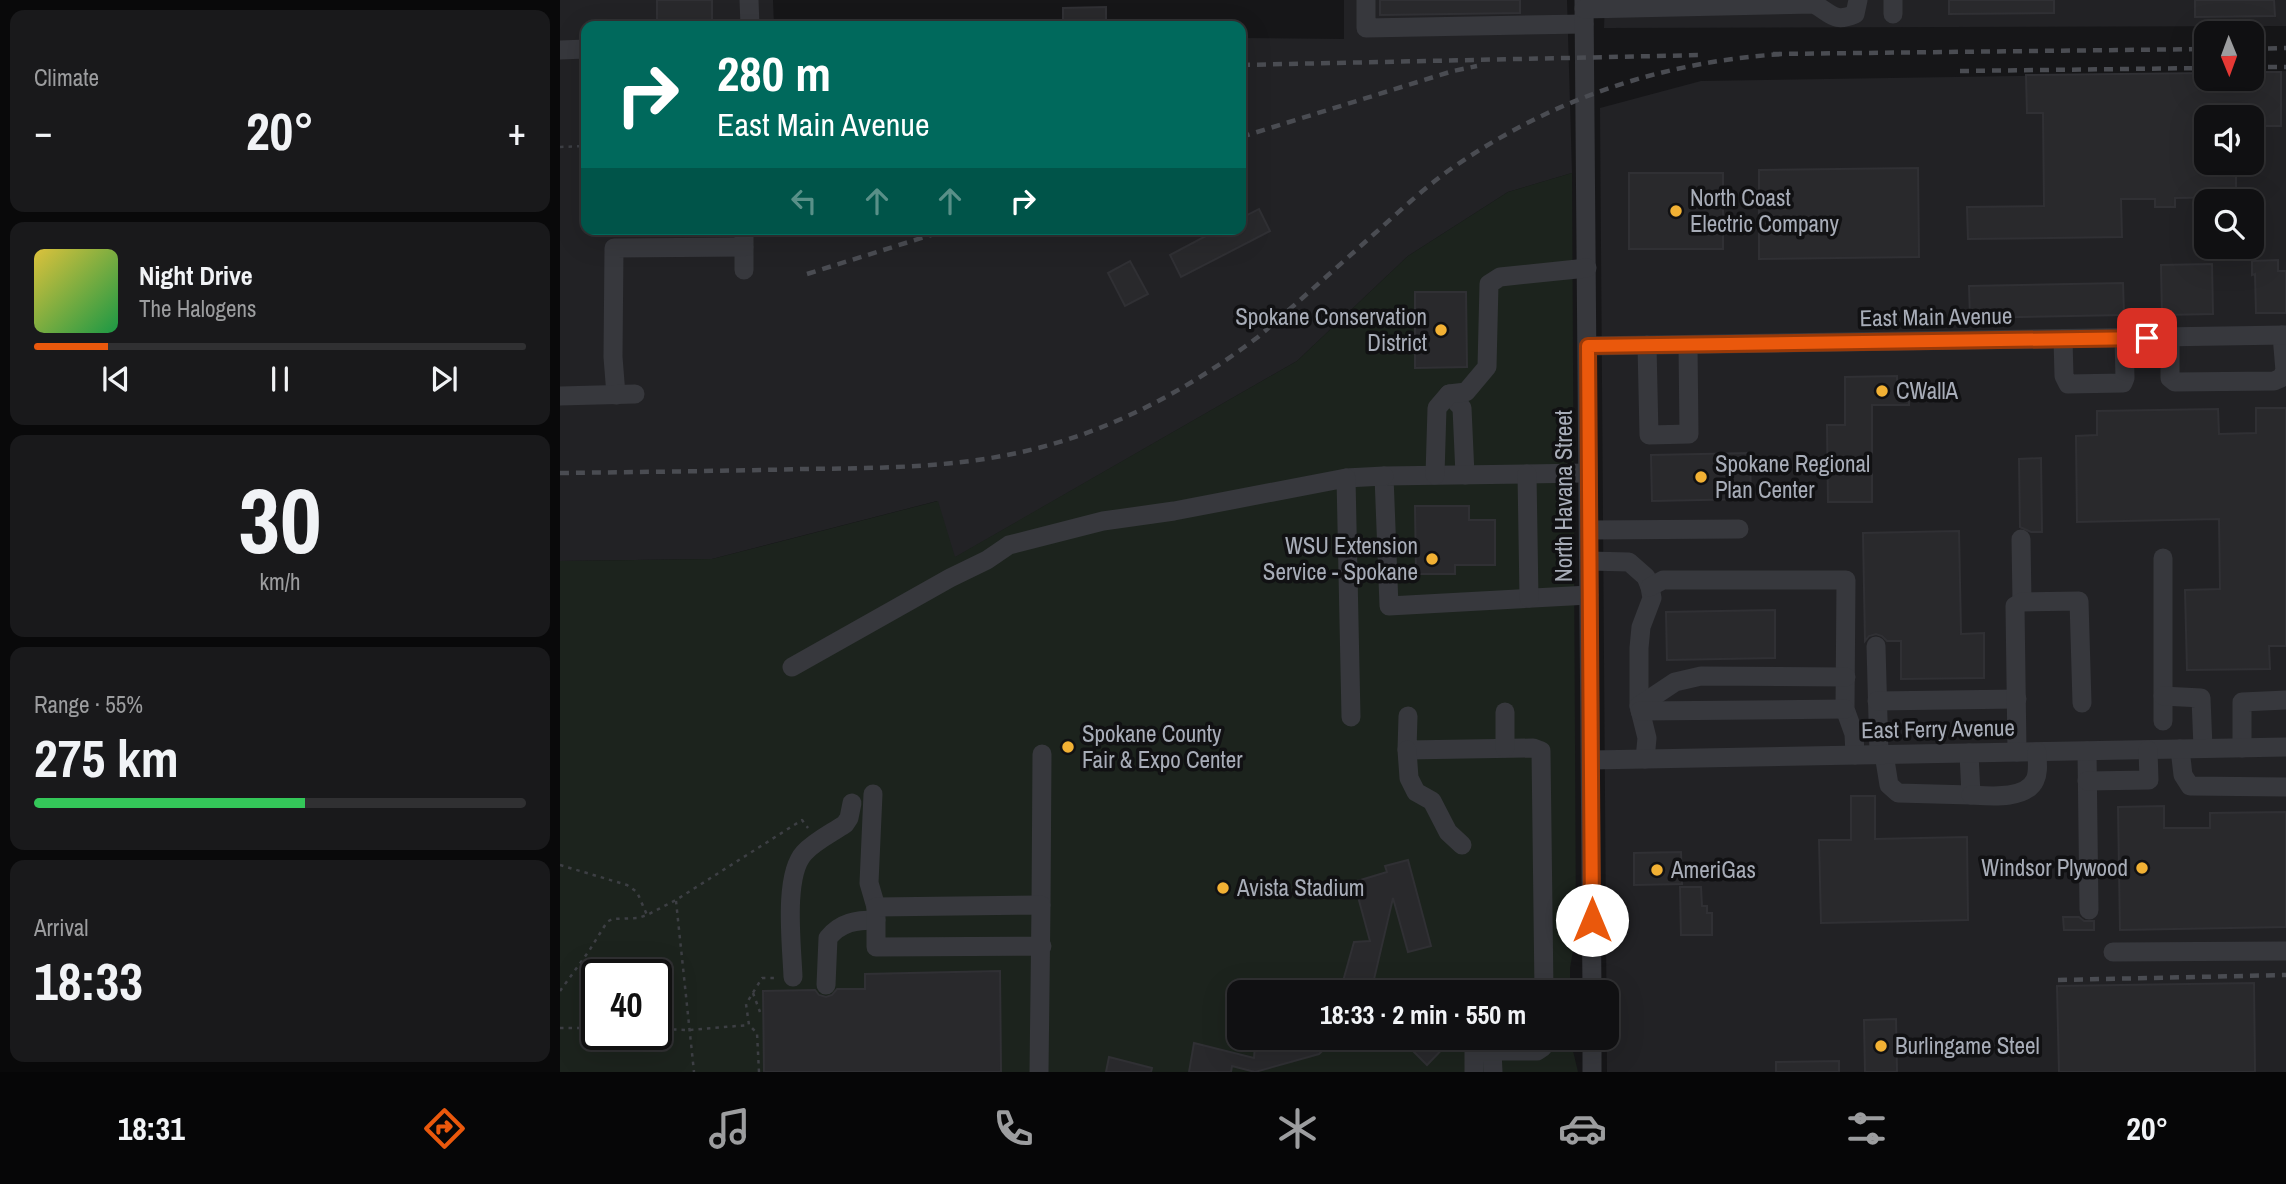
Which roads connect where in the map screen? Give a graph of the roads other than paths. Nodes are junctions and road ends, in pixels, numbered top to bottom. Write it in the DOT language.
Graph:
graph roads {
  1 [pos="749,0"];
  2 [pos="1366,0"];
  3 [pos="1858,0"];
  4 [pos="1584,11"];
  5 [pos="750,21"];
  6 [pos="581,49"];
  7 [pos="560,50"];
  8 [pos="744,238"];
  9 [pos="1587,268"];
  10 [pos="744,270"];
  11 [pos="2284,335"];
  12 [pos="2124,338"];
  13 [pos="2171,338"];
  14 [pos="2063,339"];
  15 [pos="1647,345"];
  16 [pos="1688,345"];
  17 [pos="1588,346"];
  18 [pos="1449,394"];
  19 [pos="560,396"];
  20 [pos="1588,473"];
  21 [pos="1527,474"];
  22 [pos="1435,475"];
  23 [pos="1465,475"];
  24 [pos="1384,476"];
  25 [pos="1346,478"];
  26 [pos="1739,528"];
  27 [pos="1589,530"];
  28 [pos="2021,539"];
  29 [pos="2163,558"];
  30 [pos="1589,561"];
  31 [pos="1650,587"];
  32 [pos="1590,595"];
  33 [pos="1529,598"];
  34 [pos="2022,602"];
  35 [pos="1876,646"];
  36 [pos="792,667"];
  37 [pos="1846,677"];
  38 [pos="2163,696"];
  39 [pos="2017,699"];
  40 [pos="2286,700"];
  41 [pos="1877,701"];
  42 [pos="2081,703"];
  43 [pos="1640,708"];
  44 [pos="1846,709"];
  45 [pos="1505,712"];
  46 [pos="1408,716"];
  47 [pos="1351,717"];
  48 [pos="2163,721"];
  49 [pos="2286,747"];
  50 [pos="1505,748"];
  51 [pos="2203,748"];
  52 [pos="2242,748"];
  53 [pos="2180,749"];
  54 [pos="1407,750"];
  55 [pos="2148,750"];
  56 [pos="2087,751"];
  57 [pos="1969,752"];
  58 [pos="2027,752"];
  59 [pos="1042,754"];
  60 [pos="1855,755"];
  61 [pos="1881,755"];
  62 [pos="1645,759"];
  63 [pos="1591,760"];
  64 [pos="2087,781"];
  65 [pos="2286,787"];
  66 [pos="873,794"];
  67 [pos="1971,795"];
  68 [pos="852,803"];
  69 [pos="1462,845"];
  70 [pos="1041,905"];
  71 [pos="2089,911"];
  72 [pos="876,914"];
  73 [pos="1042,946"];
  74 [pos="2286,951"];
  75 [pos="2113,952"];
  76 [pos="793,977"];
  77 [pos="1544,980"];
  78 [pos="1592,980"];
  79 [pos="826,985"];
  80 [pos="1539,1050"];
  81 [pos="1592,1050"];
  82 [pos="1483,1051"];
  83 [pos="1039,1072"];
  84 [pos="1474,1072"];
  85 [pos="1493,1072"];
  86 [pos="1592,1072"];
  1 -- 5 [label="street"];
  2 -- 4 [label="street"];
  3 -- 4 [label="street"];
  4 -- 9 [label="street, North Havana Street"];
  6 -- 7 [label="street"];
  8 -- 10 [label="street"];
  8 -- 19 [label="street"];
  9 -- 17 [label="street, North Havana Street"];
  9 -- 18 [label="street"];
  11 -- 13 [label="street, East Main Avenue"];
  11 -- 13 [label="street"];
  12 -- 13 [label="street, East Main Avenue"];
  12 -- 14 [label="street, East Main Avenue"];
  12 -- 14 [label="street"];
  14 -- 16 [label="street, East Main Avenue"];
  15 -- 16 [label="street, East Main Avenue"];
  15 -- 16 [label="street"];
  15 -- 17 [label="street, East Main Avenue"];
  17 -- 20 [label="street, North Havana Street"];
  18 -- 22 [label="street"];
  18 -- 23 [label="street"];
  20 -- 21 [label="street"];
  20 -- 27 [label="street, North Havana Street"];
  21 -- 23 [label="street"];
  21 -- 33 [label="street"];
  22 -- 23 [label="street"];
  22 -- 24 [label="street"];
  24 -- 25 [label="street"];
  24 -- 33 [label="street"];
  25 -- 36 [label="street"];
  25 -- 47 [label="street"];
  26 -- 27 [label="street"];
  27 -- 30 [label="street, North Havana Street"];
  28 -- 34 [label="street"];
  29 -- 38 [label="street"];
  30 -- 31 [label="street"];
  30 -- 32 [label="street, North Havana Street"];
  31 -- 37 [label="street"];
  31 -- 43 [label="street"];
  32 -- 33 [label="street"];
  32 -- 63 [label="street, North Havana Street"];
  34 -- 39 [label="street"];
  34 -- 42 [label="street"];
  35 -- 41 [label="street"];
  37 -- 43 [label="street"];
  37 -- 44 [label="street"];
  38 -- 48 [label="street"];
  38 -- 51 [label="street"];
  39 -- 41 [label="street"];
  39 -- 58 [label="street"];
  40 -- 52 [label="street"];
  41 -- 61 [label="street"];
  43 -- 44 [label="street"];
  43 -- 62 [label="street"];
  44 -- 60 [label="street"];
  45 -- 50 [label="street"];
  46 -- 54 [label="street"];
  49 -- 52 [label="street, East Ferry Avenue"];
  50 -- 54 [label="street"];
  50 -- 77 [label="street"];
  51 -- 52 [label="street, East Ferry Avenue"];
  51 -- 53 [label="street, East Ferry Avenue"];
  53 -- 55 [label="street, East Ferry Avenue"];
  53 -- 65 [label="street"];
  54 -- 69 [label="street"];
  55 -- 56 [label="street, East Ferry Avenue"];
  55 -- 64 [label="street"];
  56 -- 58 [label="street, East Ferry Avenue"];
  56 -- 64 [label="street"];
  57 -- 58 [label="street, East Ferry Avenue"];
  57 -- 61 [label="street, East Ferry Avenue"];
  57 -- 67 [label="street"];
  58 -- 67 [label="street"];
  59 -- 70 [label="street"];
  60 -- 61 [label="street, East Ferry Avenue"];
  60 -- 62 [label="street, East Ferry Avenue"];
  61 -- 67 [label="street"];
  62 -- 63 [label="street, East Ferry Avenue"];
  63 -- 78 [label="street, North Havana Street"];
  64 -- 71 [label="street"];
  66 -- 72 [label="street"];
  68 -- 76 [label="street"];
  70 -- 72 [label="street"];
  70 -- 73 [label="street"];
  72 -- 73 [label="street"];
  72 -- 79 [label="street"];
  73 -- 83 [label="street"];
  74 -- 75 [label="street"];
  80 -- 82 [label="street"];
  81 -- 86 [label="street"];
  82 -- 84 [label="street"];
  82 -- 85 [label="street"];
}
